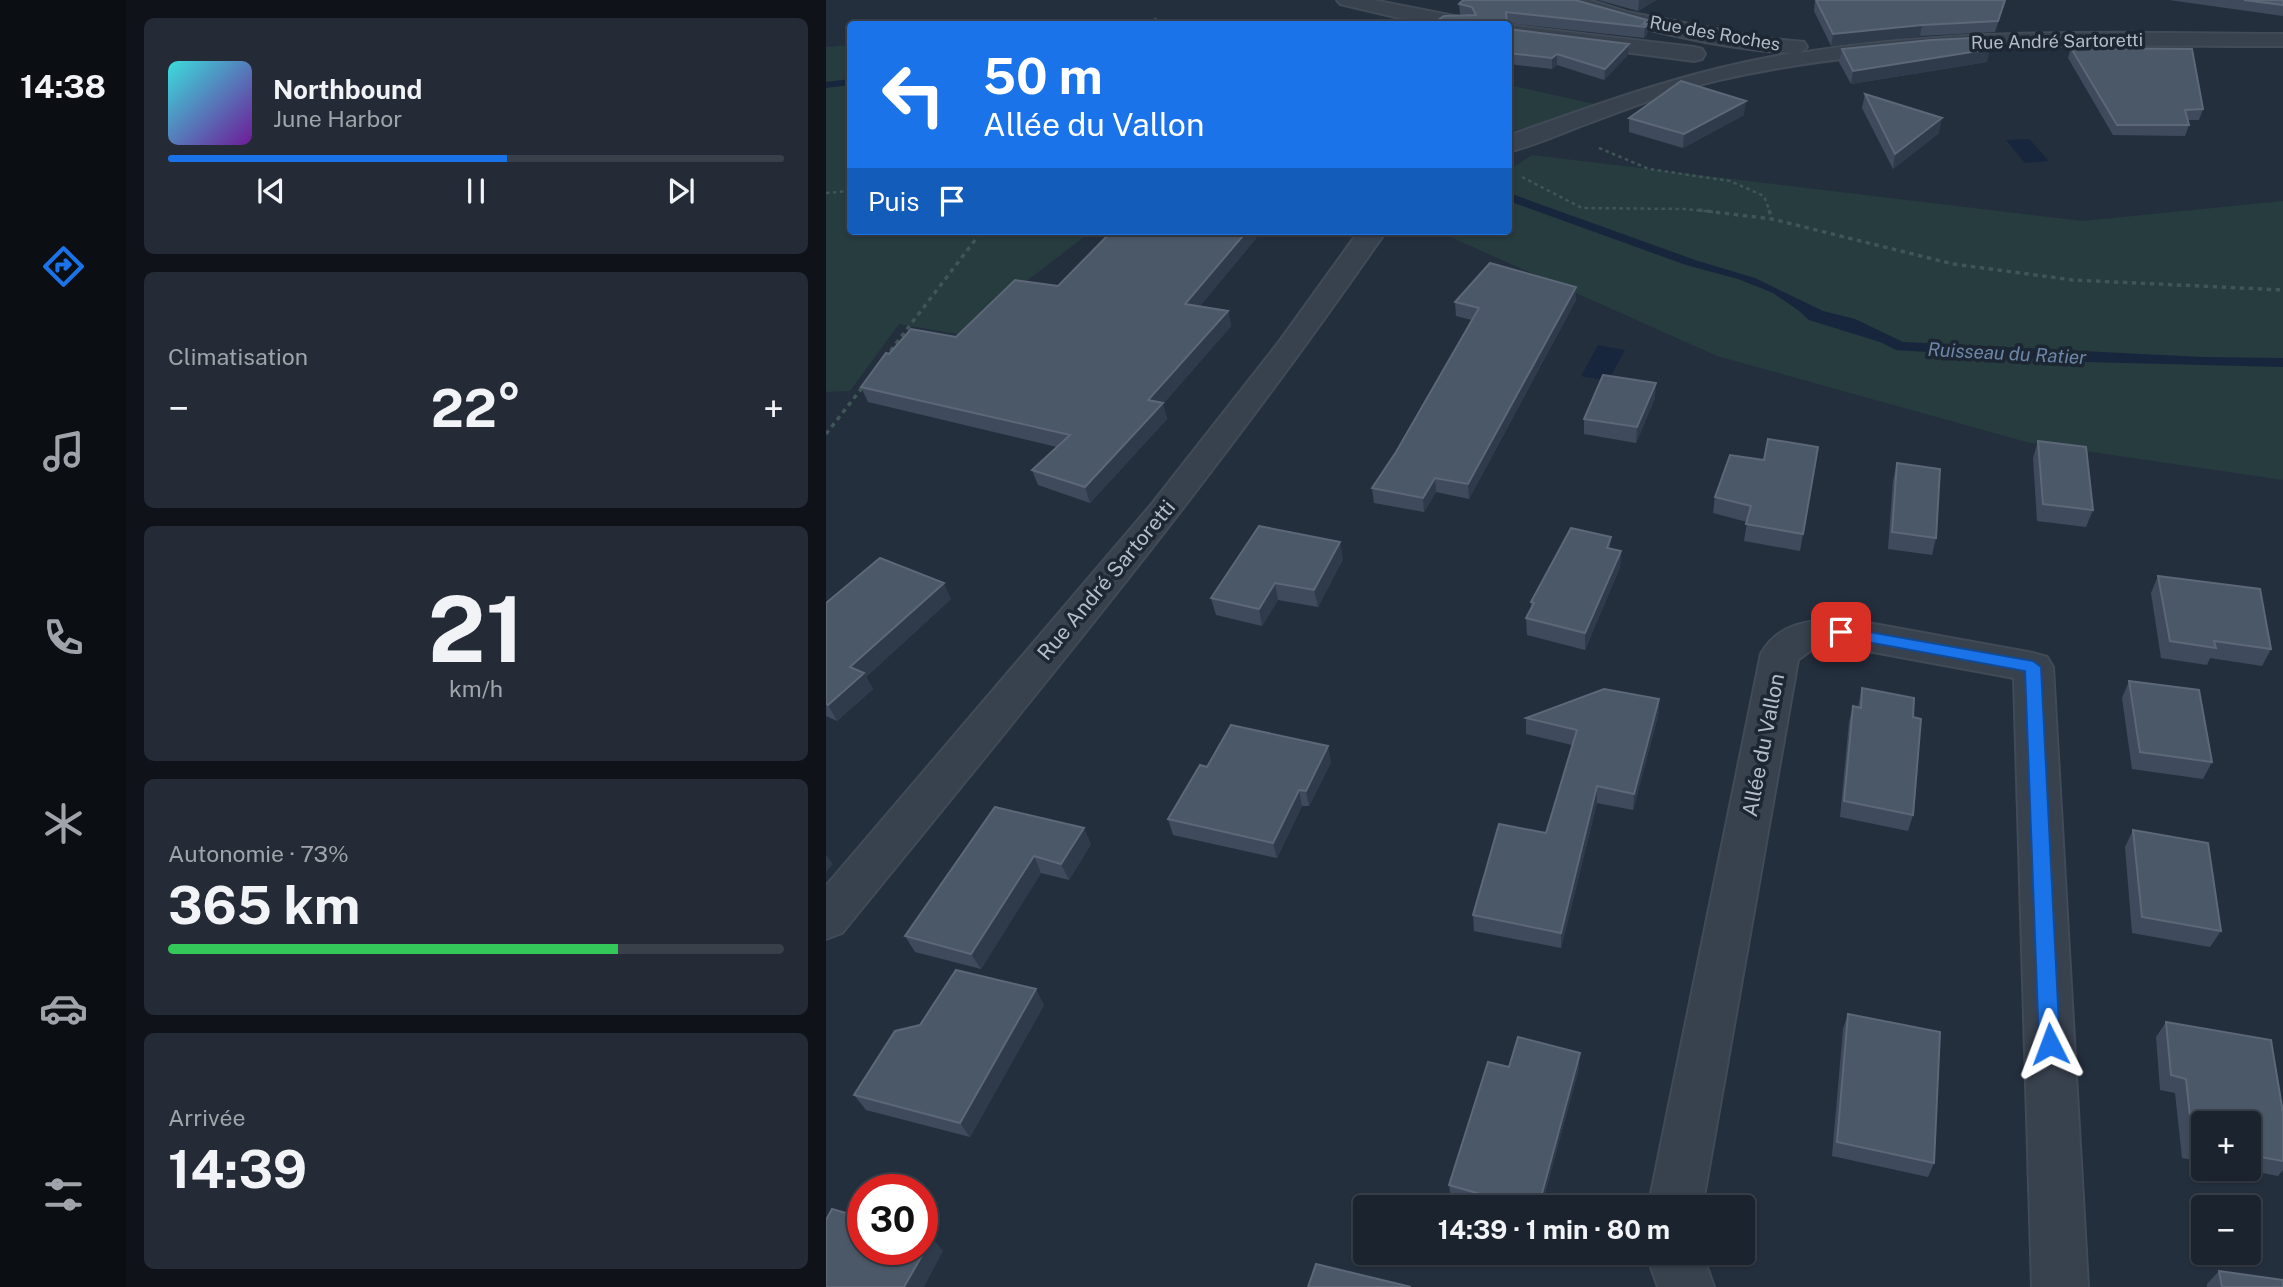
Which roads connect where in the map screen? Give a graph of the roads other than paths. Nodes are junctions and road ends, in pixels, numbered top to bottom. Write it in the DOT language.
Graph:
graph roads {
  1 [pos="1347,0"];
  2 [pos="1568,0"];
  3 [pos="1442,21"];
  4 [pos="1512,31"];
  5 [pos="2283,40"];
  6 [pos="1905,47"];
  7 [pos="1744,68"];
  8 [pos="1512,143"];
  9 [pos="1370,235"];
  10 [pos="826,919"];
  11 [pos="1677,1195"];
  12 [pos="1678,1265"];
  13 [pos="1686,1287"];
  14 [pos="2060,1287"];
  1 -- 3 [label="street"];
  2 -- 6 [label="street, Rue des Roches"];
  4 -- 7 [label="street"];
  5 -- 6 [label="street, Rue André Sartoretti"];
  6 -- 7 [label="street, Rue André Sartoretti"];
  7 -- 8 [label="street, Rue André Sartoretti"];
  9 -- 10 [label="street, Rue André Sartoretti"];
  11 -- 14 [label="street, Allée du Vallon"];
  12 -- 13 [label="street"];
}
